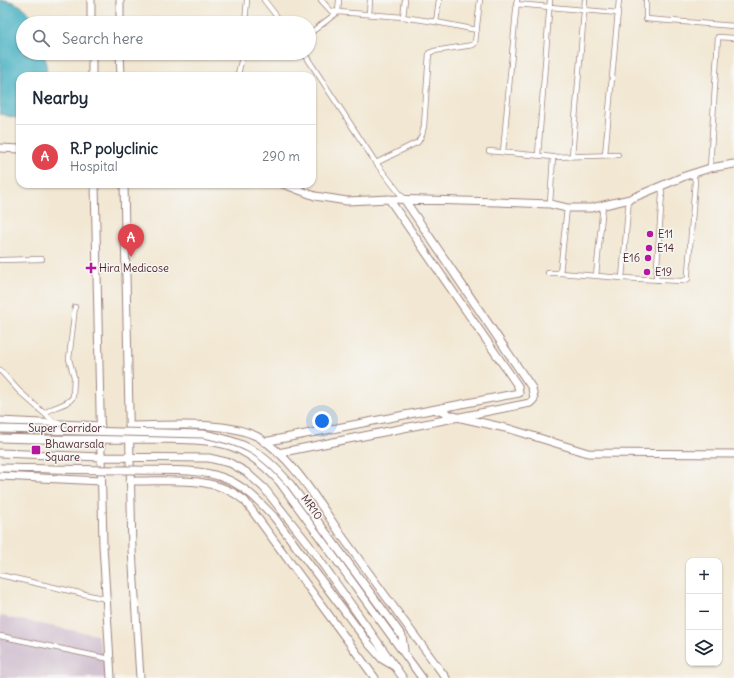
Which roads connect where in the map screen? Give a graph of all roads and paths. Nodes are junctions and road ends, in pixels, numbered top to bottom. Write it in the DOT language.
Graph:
graph roads {
  1 [pos="91,0"];
  2 [pos="120,0"];
  3 [pos="247,0"];
  4 [pos="264,0"];
  5 [pos="321,0"];
  6 [pos="339,0"];
  7 [pos="370,0"];
  8 [pos="406,0"];
  9 [pos="439,0"];
  10 [pos="480,0"];
  11 [pos="550,0"];
  12 [pos="585,0"];
  13 [pos="619,0"];
  14 [pos="646,0"];
  15 [pos="516,2"];
  16 [pos="550,7"];
  17 [pos="584,10"];
  18 [pos="338,12"];
  19 [pos="618,12"];
  20 [pos="369,14"];
  21 [pos="91,16"];
  22 [pos="120,16"];
  23 [pos="246,16"];
  24 [pos="277,16"];
  25 [pos="403,17"];
  26 [pos="436,22"];
  27 [pos="734,26"];
  28 [pos="316,29"];
  29 [pos="477,30"];
  30 [pos="734,38"];
  31 [pos="92,60"];
  32 [pos="120,60"];
  33 [pos="241,60"];
  34 [pos="309,60"];
  35 [pos="92,72"];
  36 [pos="121,72"];
  37 [pos="238,72"];
  38 [pos="0,148"];
  39 [pos="16,149"];
  40 [pos="489,151"];
  41 [pos="503,152"];
  42 [pos="538,155"];
  43 [pos="605,155"];
  44 [pos="618,155"];
  45 [pos="572,156"];
  46 [pos="553,157"];
  47 [pos="376,163"];
  48 [pos="734,164"];
  49 [pos="710,168"];
  50 [pos="694,173"];
  51 [pos="661,186"];
  52 [pos="95,188"];
  53 [pos="124,188"];
  54 [pos="294,188"];
  55 [pos="389,199"];
  56 [pos="404,199"];
  57 [pos="629,199"];
  58 [pos="550,204"];
  59 [pos="603,205"];
  60 [pos="566,208"];
  61 [pos="42,259"];
  62 [pos="0,260"];
  63 [pos="548,273"];
  64 [pos="560,273"];
  65 [pos="596,276"];
  66 [pos="622,278"];
  67 [pos="656,280"];
  68 [pos="75,307"];
  69 [pos="0,370"];
  70 [pos="435,410"];
  71 [pos="46,413"];
  72 [pos="457,417"];
  73 [pos="0,421"];
  74 [pos="56,425"];
  75 [pos="101,426"];
  76 [pos="129,426"];
  77 [pos="0,429"];
  78 [pos="0,438"];
  79 [pos="102,439"];
  80 [pos="129,439"];
  81 [pos="264,442"];
  82 [pos="0,453"];
  83 [pos="278,453"];
  84 [pos="734,454"];
  85 [pos="101,457"];
  86 [pos="130,457"];
  87 [pos="0,468"];
  88 [pos="0,476"];
  89 [pos="101,481"];
  90 [pos="130,481"];
  91 [pos="0,575"];
  92 [pos="106,600"];
  93 [pos="0,636"];
  94 [pos="404,653"];
  95 [pos="110,659"];
  96 [pos="397,668"];
  97 [pos="111,678"];
  98 [pos="140,678"];
  99 [pos="375,678"];
  100 [pos="403,678"];
  101 [pos="422,678"];
  102 [pos="446,678"];
  1 -- 21 [label="main road"];
  2 -- 22 [label="main road"];
  3 -- 23 [label="street"];
  4 -- 24 [label="street"];
  5 -- 18 [label="street"];
  6 -- 18 [label="street"];
  7 -- 20 [label="street"];
  8 -- 25 [label="street"];
  9 -- 26 [label="street"];
  10 -- 29 [label="street"];
  11 -- 16 [label="street"];
  12 -- 17 [label="street"];
  13 -- 19 [label="street"];
  14 -- 27 [label="street"];
  15 -- 16 [label="street"];
  15 -- 41 [label="street"];
  16 -- 17 [label="street"];
  16 -- 42 [label="street"];
  17 -- 19 [label="street"];
  17 -- 45 [label="street"];
  18 -- 20 [label="street"];
  18 -- 28 [label="street"];
  19 -- 43 [label="street"];
  20 -- 25 [label="street"];
  25 -- 26 [label="street"];
  26 -- 29 [label="street"];
  29 -- 47 [label="street"];
  30 -- 49 [label="street"];
  31 -- 35 [label="main road"];
  32 -- 36 [label="main road"];
  33 -- 37 [label="street"];
  34 -- 47 [label="street"];
  38 -- 39 [label="main road"];
  40 -- 41 [label="street"];
  41 -- 42 [label="street"];
  42 -- 46 [label="street"];
  43 -- 44 [label="street"];
  43 -- 45 [label="street"];
  45 -- 46 [label="street"];
  46 -- 58 [label="street"];
  47 -- 56 [label="street"];
  48 -- 49 [label="main road"];
  49 -- 50 [label="main road"];
  50 -- 51 [label="main road"];
  50 -- 67 [label="street"];
  51 -- 57 [label="main road"];
  51 -- 67 [label="street"];
  52 -- 75 [label="main road"];
  53 -- 76 [label="main road"];
  54 -- 55 [label="main road"];
  55 -- 56 [label="main road"];
  55 -- 70 [label="main road"];
  56 -- 58 [label="main road"];
  56 -- 72 [label="main road"];
  57 -- 59 [label="main road"];
  57 -- 66 [label="street"];
  58 -- 60 [label="main road"];
  59 -- 60 [label="main road"];
  59 -- 65 [label="street"];
  60 -- 64 [label="street"];
  61 -- 62 [label="street"];
  63 -- 64 [label="street"];
  64 -- 65 [label="street"];
  65 -- 66 [label="street"];
  66 -- 67 [label="street"];
  68 -- 71 [label="street"];
  69 -- 71 [label="street"];
  70 -- 72 [label="main road"];
  70 -- 81 [label="main road"];
  71 -- 74 [label="street"];
  72 -- 83 [label="main road"];
  72 -- 84 [label="main road"];
  73 -- 74 [label="main road"];
  74 -- 75 [label="main road"];
  75 -- 79 [label="main road"];
  76 -- 80 [label="main road"];
  76 -- 81 [label="main road"];
  77 -- 94 [label="main road, bridge"];
  78 -- 79 [label="main road, Super Corridor"];
  79 -- 80 [label="main road, Super Corridor"];
  79 -- 85 [label="main road"];
  80 -- 86 [label="main road"];
  80 -- 94 [label="main road, MR10"];
  81 -- 83 [label="main road"];
  82 -- 85 [label="main road"];
  83 -- 102 [label="main road"];
  85 -- 86 [label="main road"];
  85 -- 89 [label="main road"];
  86 -- 90 [label="main road"];
  86 -- 96 [label="main road"];
  87 -- 96 [label="main road, bridge"];
  88 -- 89 [label="main road"];
  89 -- 92 [label="main road"];
  90 -- 98 [label="main road"];
  90 -- 99 [label="main road"];
  91 -- 92 [label="street"];
  92 -- 95 [label="main road"];
  93 -- 95 [label="street"];
  94 -- 101 [label="main road, MR10"];
  95 -- 97 [label="main road"];
  96 -- 100 [label="main road"];
}
